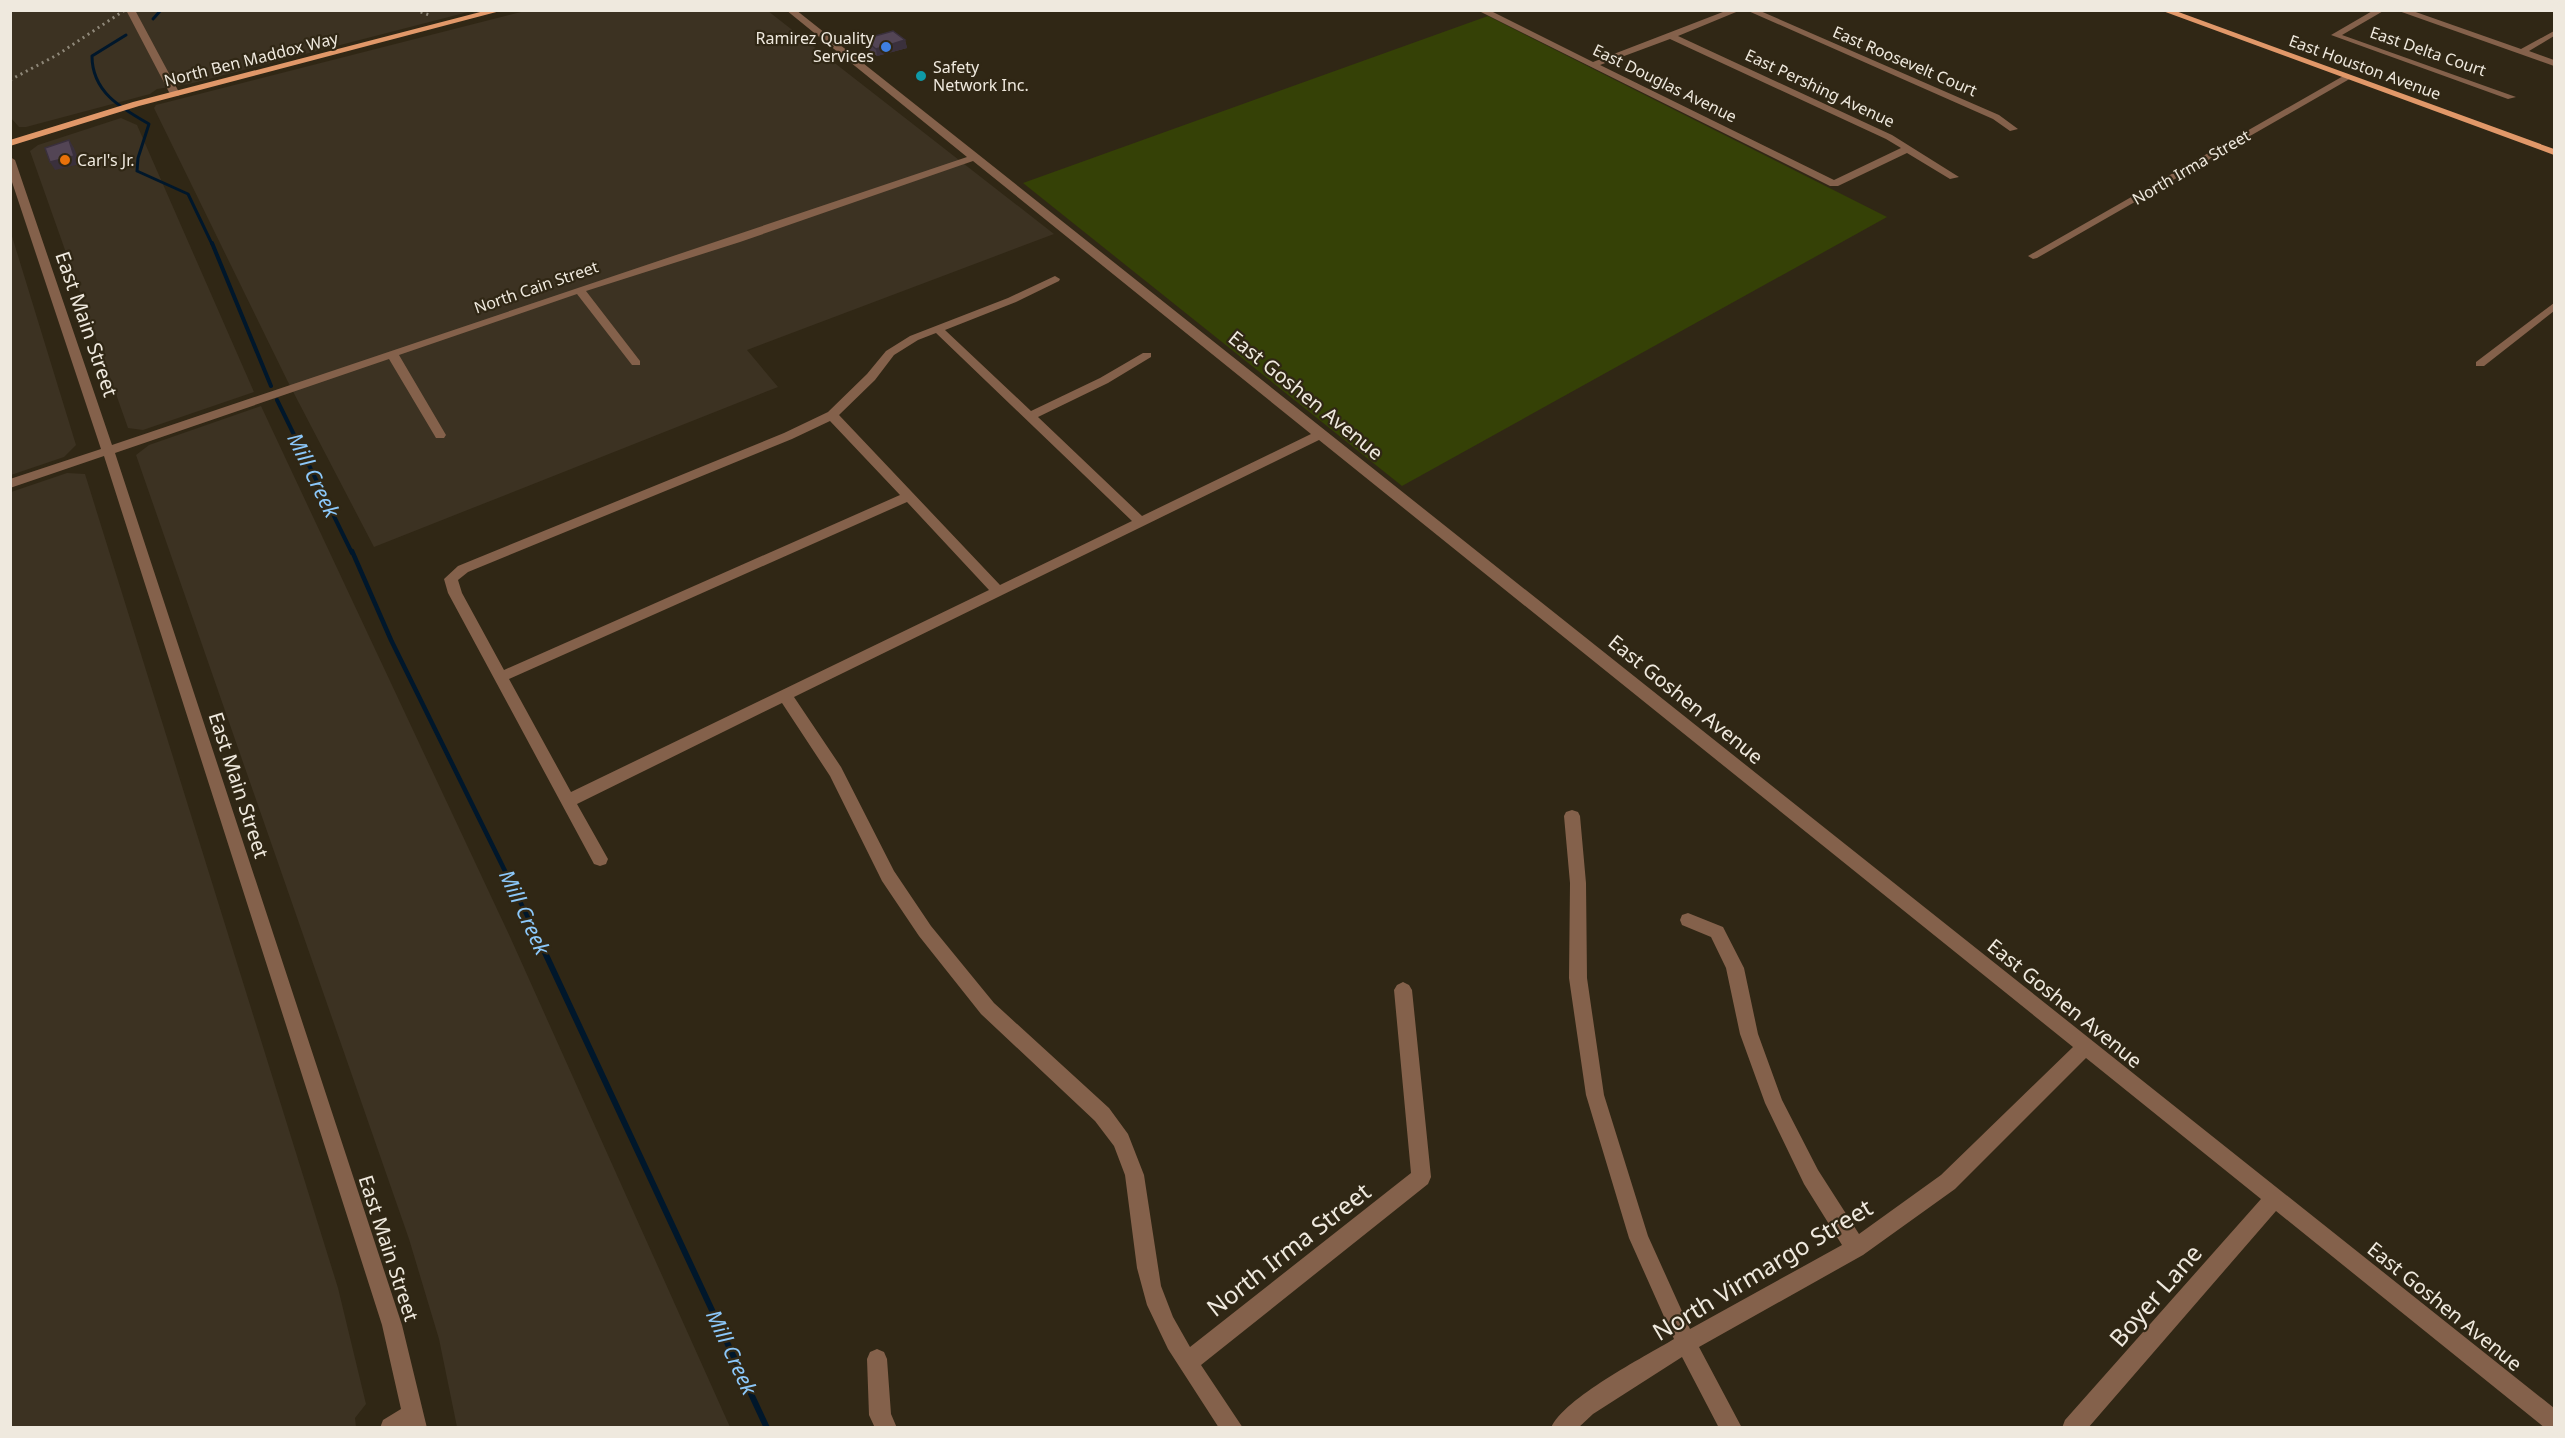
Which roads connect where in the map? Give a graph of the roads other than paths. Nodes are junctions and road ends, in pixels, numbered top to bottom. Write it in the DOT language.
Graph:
graph roads {
  1 [pos="130,10"];
  2 [pos="500,10"];
  3 [pos="790,10"];
  4 [pos="1481,10"];
  5 [pos="1737,10"];
  6 [pos="1750,10"];
  7 [pos="2164,10"];
  8 [pos="2381,10"];
  9 [pos="2400,10"];
  10 [pos="2554,33"];
  11 [pos="1669,35"];
  12 [pos="2522,52"];
  13 [pos="2554,63"];
  14 [pos="1593,65"];
  15 [pos="2348,77"];
  16 [pos="175,94"];
  17 [pos="2511,97"];
  18 [pos="2013,129"];
  19 [pos="10,143"];
  20 [pos="1909,148"];
  21 [pos="2554,152"];
  22 [pos="976,158"];
  23 [pos="10,160"];
  24 [pos="1953,177"];
  25 [pos="2033,256"];
  26 [pos="1055,279"];
  27 [pos="579,290"];
  28 [pos="2554,306"];
  29 [pos="938,329"];
  30 [pos="392,353"];
  31 [pos="1147,355"];
  32 [pos="636,363"];
  33 [pos="2480,364"];
  34 [pos="832,415"];
  35 [pos="1029,416"];
  36 [pos="1321,434"];
  37 [pos="440,435"];
  38 [pos="108,451"];
  39 [pos="10,484"];
  40 [pos="910,496"];
  41 [pos="1141,522"];
  42 [pos="998,591"];
  43 [pos="501,677"];
  44 [pos="785,695"];
  45 [pos="568,801"];
  46 [pos="1572,816"];
  47 [pos="600,859"];
  48 [pos="1688,920"];
  49 [pos="1403,990"];
  50 [pos="2086,1046"];
  51 [pos="2275,1197"];
  52 [pos="1856,1248"];
  53 [pos="1686,1343"];
  54 [pos="877,1359"];
  55 [pos="1188,1362"];
  56 [pos="415,1420"];
  57 [pos="2554,1421"];
  58 [pos="390,1428"];
  59 [pos="886,1428"];
  60 [pos="1232,1428"];
  61 [pos="1562,1428"];
  62 [pos="1731,1428"];
  63 [pos="2073,1428"];
  1 -- 16 [label="street"];
  2 -- 16 [label="main road, North Ben Maddox Way"];
  3 -- 22 [label="street, East Goshen Avenue"];
  4 -- 14 [label="street, East Douglas Avenue"];
  5 -- 11 [label="street"];
  6 -- 18 [label="street, East Roosevelt Court"];
  7 -- 15 [label="main road, East Houston Avenue"];
  8 -- 17 [label="street, East Delta Court"];
  9 -- 12 [label="street"];
  10 -- 12 [label="street"];
  11 -- 14 [label="street"];
  11 -- 20 [label="street, East Pershing Avenue"];
  12 -- 13 [label="street"];
  14 -- 20 [label="street, East Douglas Avenue"];
  15 -- 21 [label="main road, East Houston Avenue"];
  15 -- 25 [label="street, North Irma Street"];
  16 -- 19 [label="main road, North Ben Maddox Way"];
  20 -- 24 [label="street, East Pershing Avenue"];
  22 -- 27 [label="street, North Cain Street"];
  22 -- 36 [label="street, East Goshen Avenue"];
  23 -- 38 [label="street, East Main Street"];
  26 -- 29 [label="street"];
  27 -- 30 [label="street, North Cain Street"];
  27 -- 32 [label="street"];
  28 -- 33 [label="street"];
  29 -- 34 [label="street"];
  29 -- 35 [label="street"];
  30 -- 37 [label="street"];
  30 -- 38 [label="street, North Cain Street"];
  31 -- 35 [label="street"];
  34 -- 40 [label="street"];
  34 -- 43 [label="street"];
  35 -- 41 [label="street"];
  36 -- 41 [label="street"];
  36 -- 50 [label="street, East Goshen Avenue"];
  38 -- 39 [label="street, North Cain Street"];
  38 -- 56 [label="street, East Main Street"];
  40 -- 42 [label="street"];
  40 -- 43 [label="street"];
  41 -- 42 [label="street"];
  42 -- 44 [label="street"];
  43 -- 45 [label="street"];
  44 -- 45 [label="street"];
  44 -- 55 [label="street"];
  45 -- 47 [label="street"];
  46 -- 53 [label="street"];
  48 -- 52 [label="street"];
  49 -- 55 [label="street, North Irma Street"];
  50 -- 51 [label="street, East Goshen Avenue"];
  50 -- 52 [label="street, North Virmargo Street"];
  51 -- 57 [label="street, East Goshen Avenue"];
  51 -- 63 [label="street, Boyer Lane"];
  52 -- 53 [label="street, North Virmargo Street"];
  53 -- 61 [label="street, North Virmargo Street"];
  53 -- 62 [label="street"];
  54 -- 59 [label="street"];
  55 -- 60 [label="street"];
  56 -- 58 [label="street"];
}
